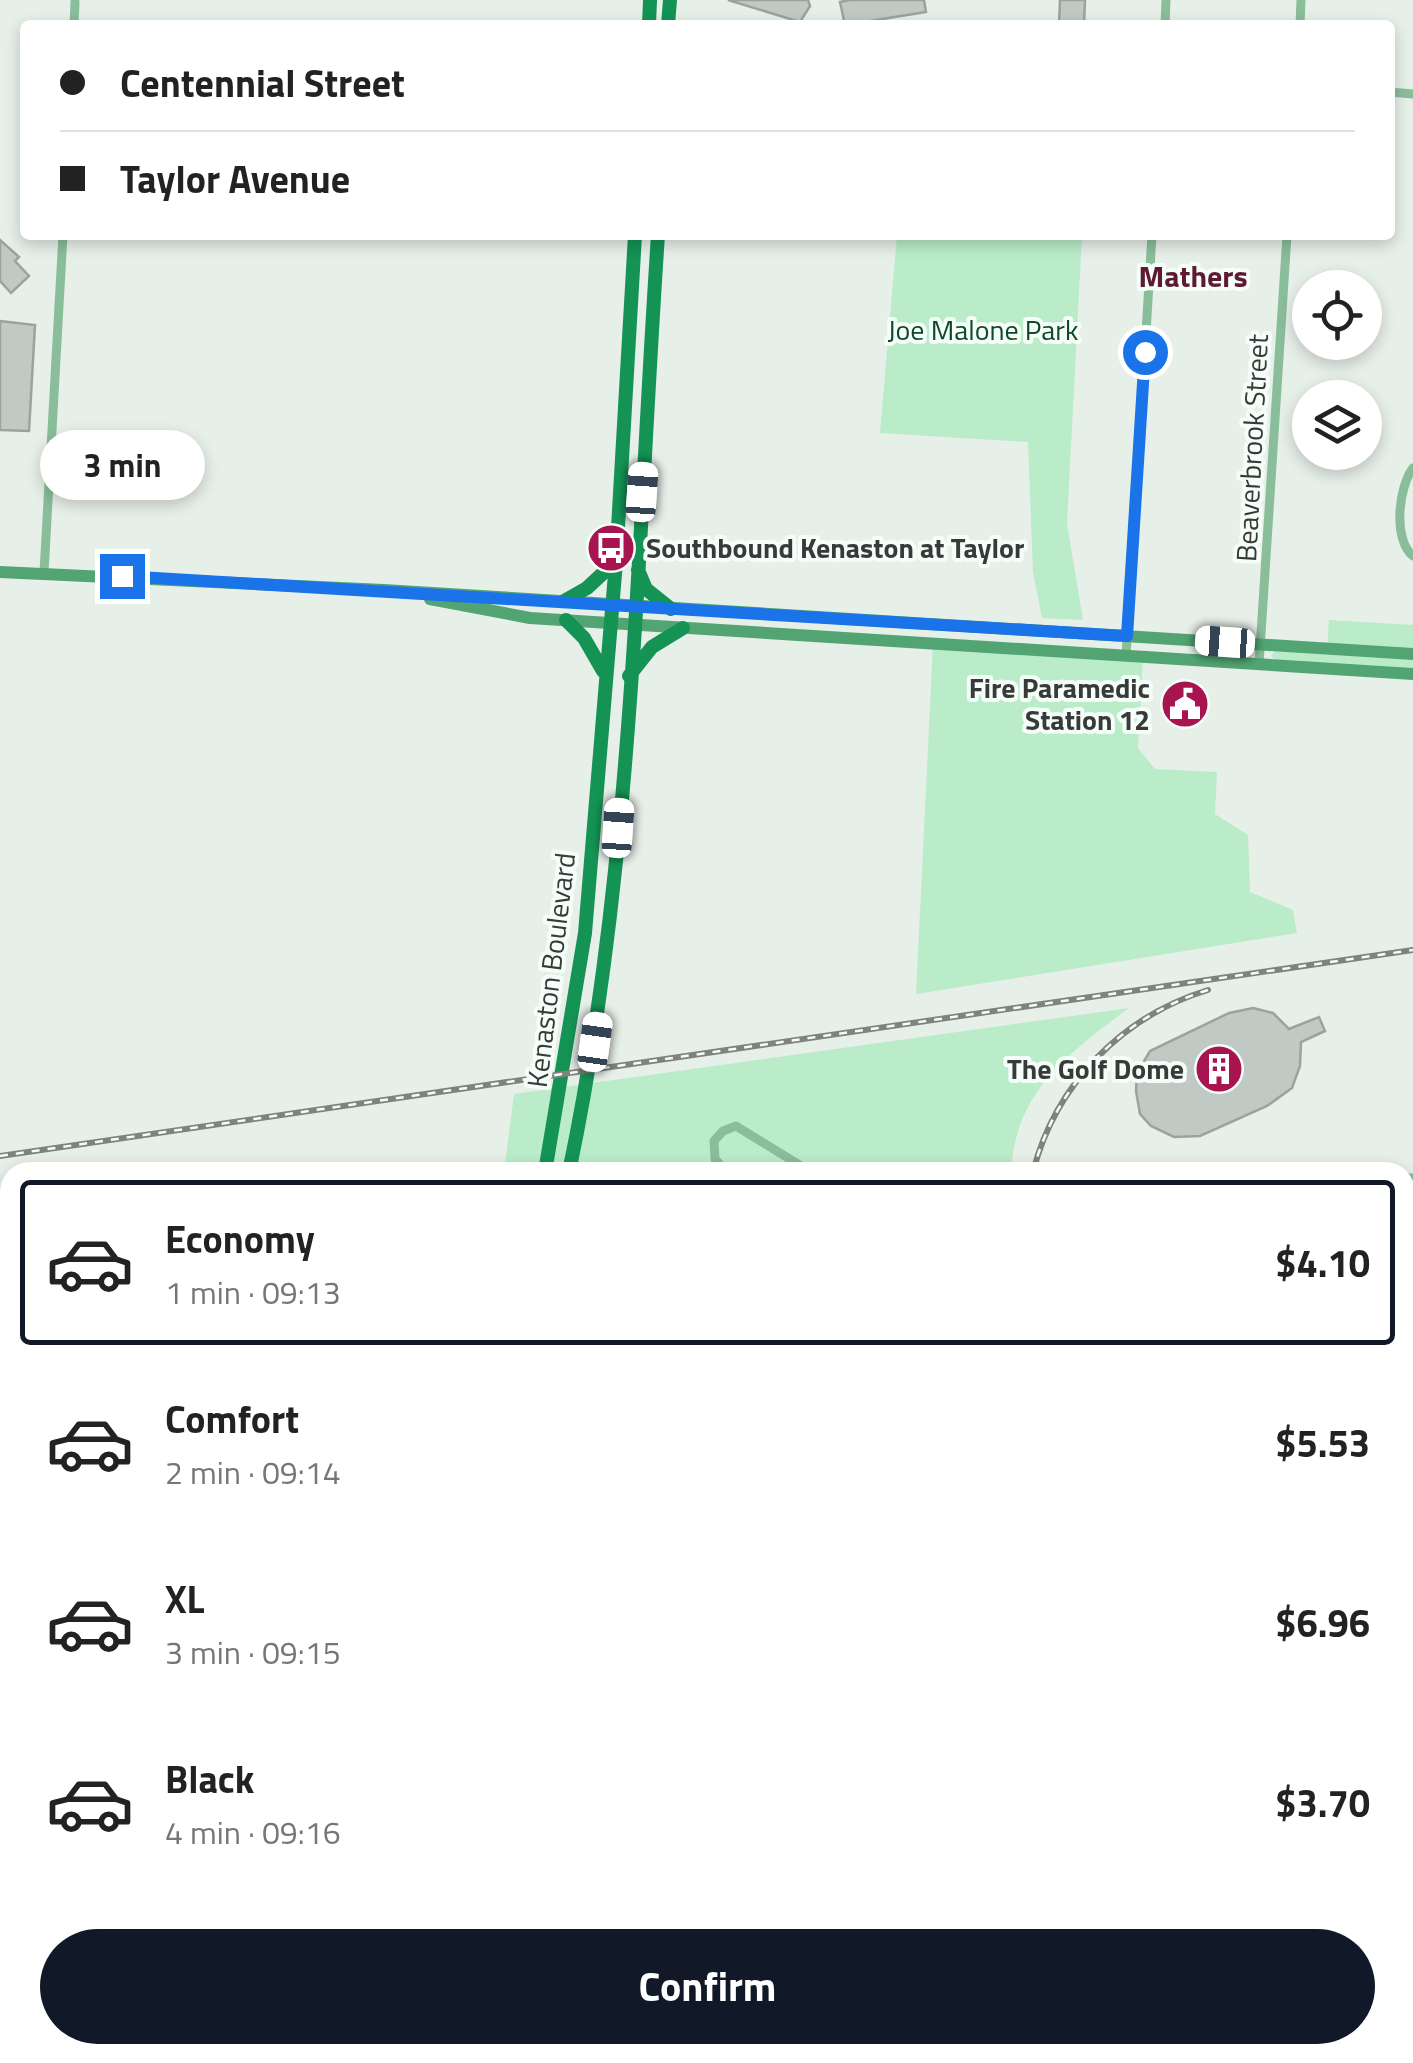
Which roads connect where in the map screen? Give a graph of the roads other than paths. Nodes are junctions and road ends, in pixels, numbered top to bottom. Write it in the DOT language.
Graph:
graph roads {
  1 [pos="75,2"];
  2 [pos="74,20"];
  3 [pos="63,240"];
  4 [pos="635,240"];
  5 [pos="658,240"];
  6 [pos="1152,240"];
  7 [pos="1287,240"];
  8 [pos="1413,468"];
  9 [pos="1413,556"];
  10 [pos="616,562"];
  11 [pos="637,565"];
  12 [pos="0,572"];
  13 [pos="44,572"];
  14 [pos="384,590"];
  15 [pos="564,601"];
  16 [pos="611,606"];
  17 [pos="633,607"];
  18 [pos="672,609"];
  19 [pos="566,620"];
  20 [pos="609,624"];
  21 [pos="632,625"];
  22 [pos="683,628"];
  23 [pos="1127,636"];
  24 [pos="1263,645"];
  25 [pos="1413,654"];
  26 [pos="1126,656"];
  27 [pos="1259,664"];
  28 [pos="604,672"];
  29 [pos="1413,674"];
  30 [pos="629,677"];
  31 [pos="547,1162"];
  32 [pos="571,1162"];
  33 [pos="718,1162"];
  34 [pos="795,1162"];
  1 -- 2 [label="street"];
  3 -- 13 [label="street"];
  4 -- 10 [label="main road, Kenaston Boulevard"];
  5 -- 11 [label="main road, Kenaston Boulevard"];
  6 -- 23 [label="street"];
  7 -- 24 [label="street, Beaverbrook Street"];
  8 -- 9 [label="street"];
  10 -- 15 [label="main road"];
  10 -- 16 [label="main road, Kenaston Boulevard"];
  11 -- 17 [label="main road, Kenaston Boulevard"];
  11 -- 18 [label="main road"];
  12 -- 13 [label="main road"];
  13 -- 14 [label="main road"];
  14 -- 15 [label="main road"];
  14 -- 19 [label="main road"];
  15 -- 16 [label="main road"];
  16 -- 17 [label="main road"];
  16 -- 20 [label="main road, Kenaston Boulevard"];
  17 -- 18 [label="main road"];
  17 -- 21 [label="main road, Kenaston Boulevard"];
  18 -- 23 [label="main road"];
  19 -- 20 [label="main road"];
  19 -- 28 [label="main road"];
  20 -- 21 [label="main road"];
  20 -- 28 [label="main road, Kenaston Boulevard"];
  21 -- 22 [label="main road"];
  21 -- 30 [label="main road, Kenaston Boulevard"];
  22 -- 26 [label="main road"];
  22 -- 30 [label="main road"];
  23 -- 24 [label="main road"];
  23 -- 26 [label="street"];
  24 -- 25 [label="main road"];
  24 -- 27 [label="street, Beaverbrook Street"];
  26 -- 27 [label="main road"];
  27 -- 29 [label="main road"];
  28 -- 31 [label="main road, Kenaston Boulevard"];
  30 -- 32 [label="main road, Kenaston Boulevard"];
  33 -- 34 [label="street"];
}
